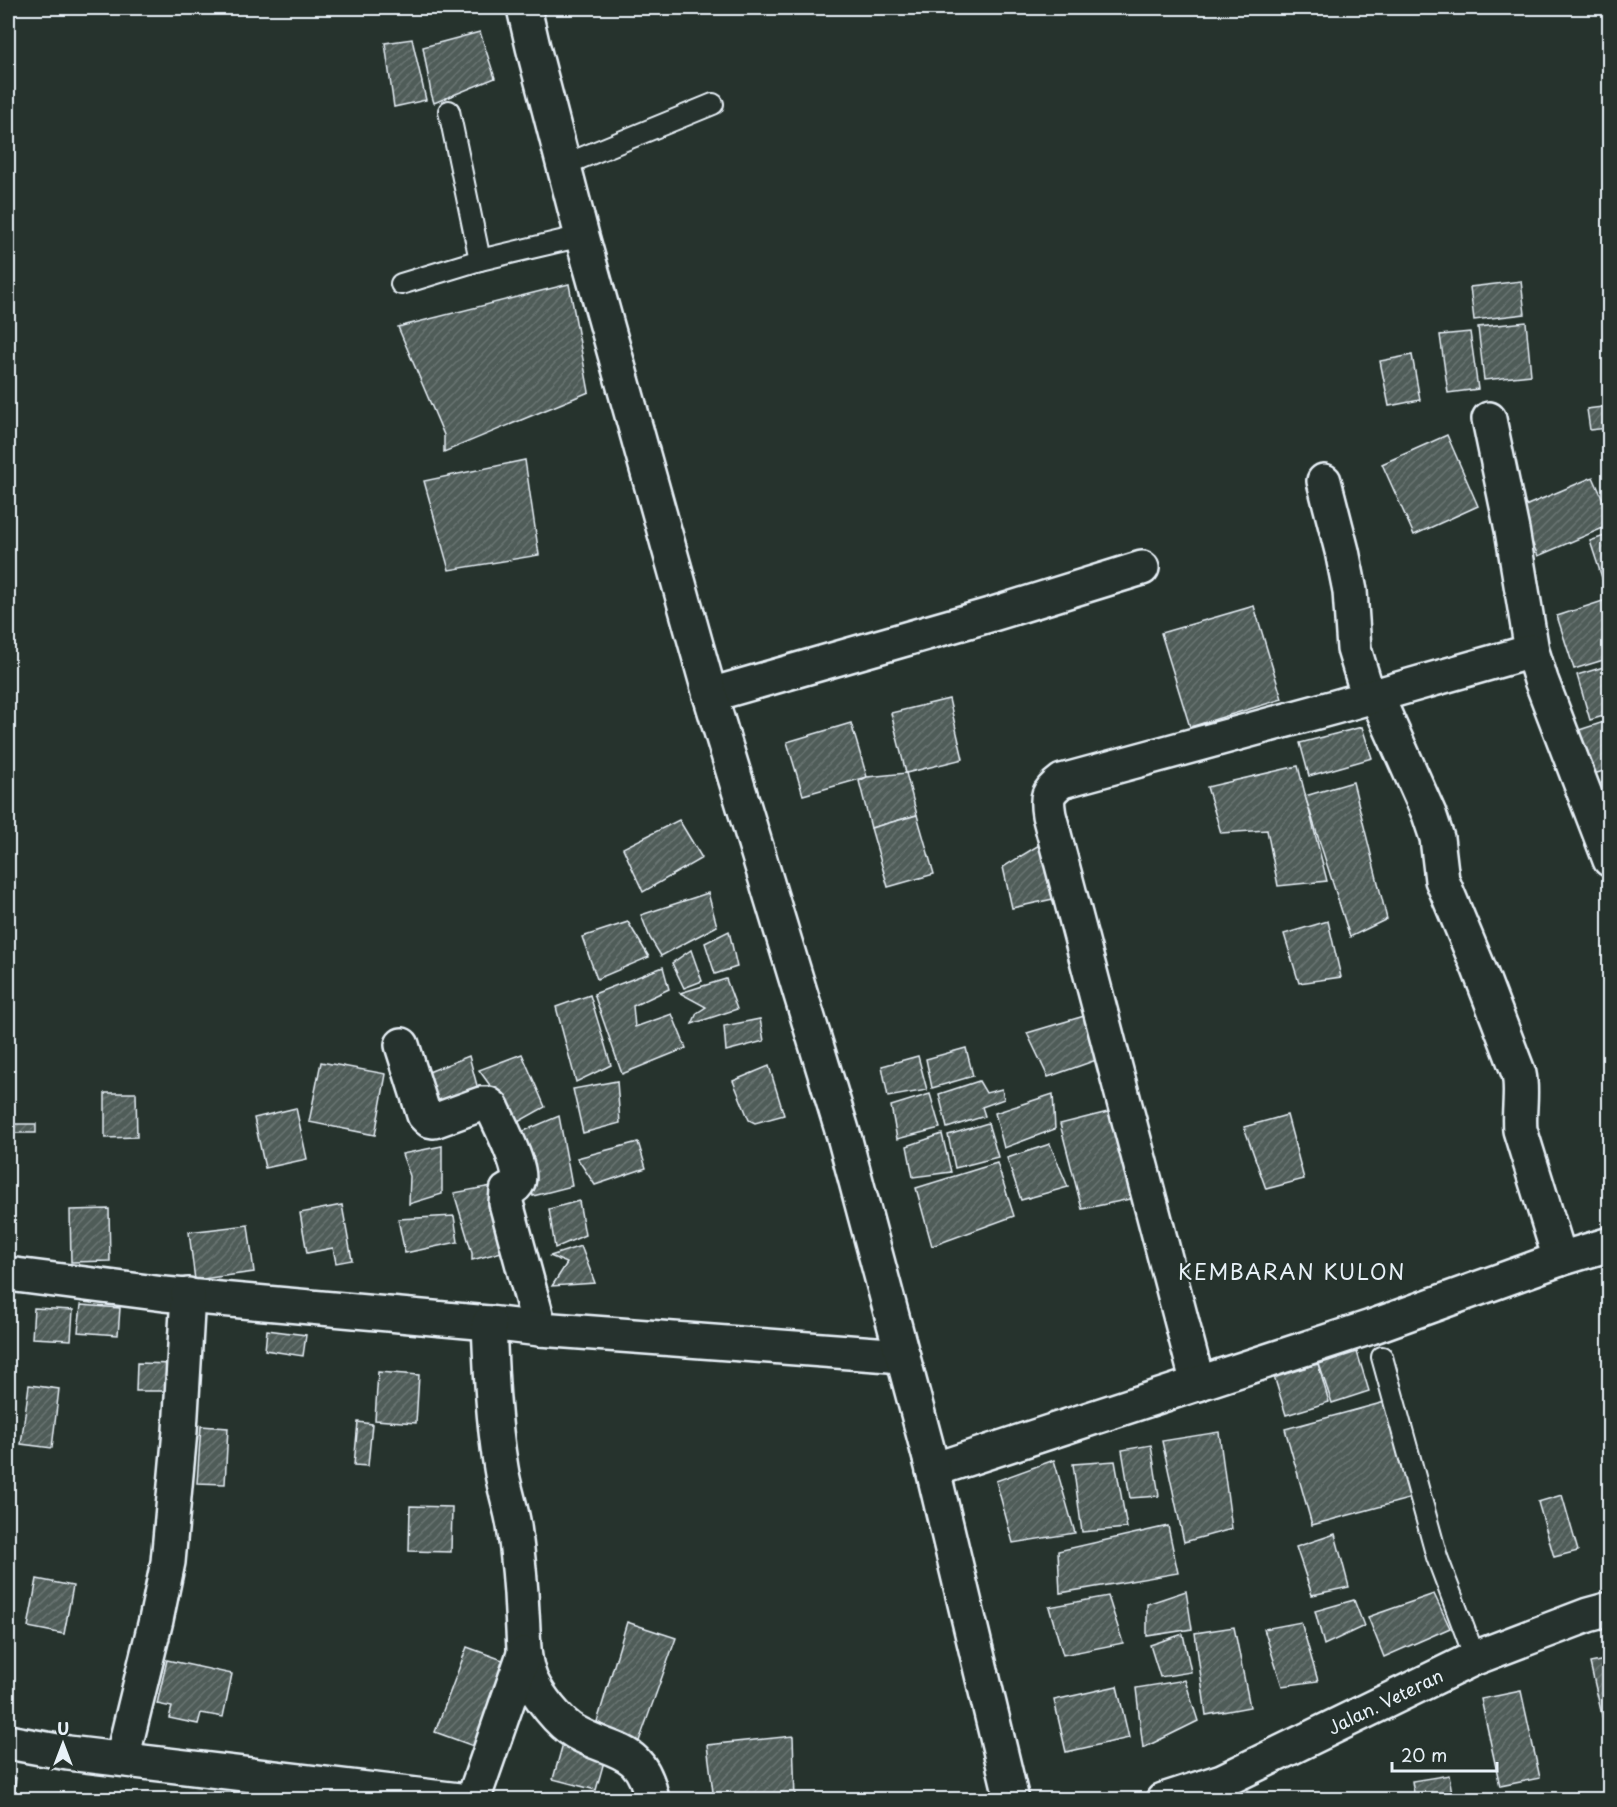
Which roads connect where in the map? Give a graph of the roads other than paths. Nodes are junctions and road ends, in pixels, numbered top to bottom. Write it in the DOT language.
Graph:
graph roads {
  1 [pos="524,8"];
  2 [pos="713,104"];
  3 [pos="448,111"];
  4 [pos="564,165"];
  5 [pos="582,236"];
  6 [pos="480,260"];
  7 [pos="401,284"];
  8 [pos="1489,419"];
  9 [pos="1324,481"];
  10 [pos="1142,568"];
  11 [pos="1532,651"];
  12 [pos="710,695"];
  13 [pos="1373,696"];
  14 [pos="1610,860"];
  15 [pos="402,1045"];
  16 [pos="1610,1244"];
  17 [pos="1560,1259"];
  18 [pos="8,1274"];
  19 [pos="188,1295"];
  20 [pos="489,1323"];
  21 [pos="540,1329"];
  22 [pos="903,1356"];
  23 [pos="1382,1357"];
  24 [pos="1198,1384"];
  25 [pos="933,1470"];
  26 [pos="1610,1609"];
  27 [pos="524,1654"];
  28 [pos="1475,1658"];
  29 [pos="8,1742"];
  30 [pos="122,1759"];
  31 [pos="1225,1790"];
  32 [pos="459,1800"];
  33 [pos="473,1800"];
  34 [pos="652,1800"];
  35 [pos="1012,1800"];
  36 [pos="1163,1800"];
  1 -- 4 [label="street"];
  2 -- 4 [label="lane"];
  3 -- 6 [label="lane"];
  4 -- 5 [label="street"];
  5 -- 6 [label="lane"];
  5 -- 12 [label="street"];
  6 -- 7 [label="lane"];
  8 -- 11 [label="street"];
  9 -- 13 [label="street"];
  10 -- 12 [label="street"];
  11 -- 13 [label="street"];
  11 -- 14 [label="street"];
  12 -- 22 [label="street"];
  13 -- 17 [label="street"];
  13 -- 24 [label="street"];
  15 -- 21 [label="street"];
  16 -- 17 [label="street"];
  17 -- 24 [label="street"];
  18 -- 19 [label="street"];
  19 -- 20 [label="street"];
  19 -- 30 [label="street"];
  20 -- 21 [label="street"];
  20 -- 27 [label="street"];
  21 -- 22 [label="street"];
  22 -- 25 [label="street"];
  23 -- 28 [label="lane"];
  24 -- 25 [label="street"];
  25 -- 35 [label="street"];
  26 -- 28 [label="street, Jalan. Veteran"];
  27 -- 33 [label="street"];
  27 -- 34 [label="street"];
  28 -- 31 [label="street, Jalan. Veteran"];
  29 -- 30 [label="street"];
  30 -- 32 [label="street"];
  31 -- 36 [label="street, Jalan. Veteran"];
}
